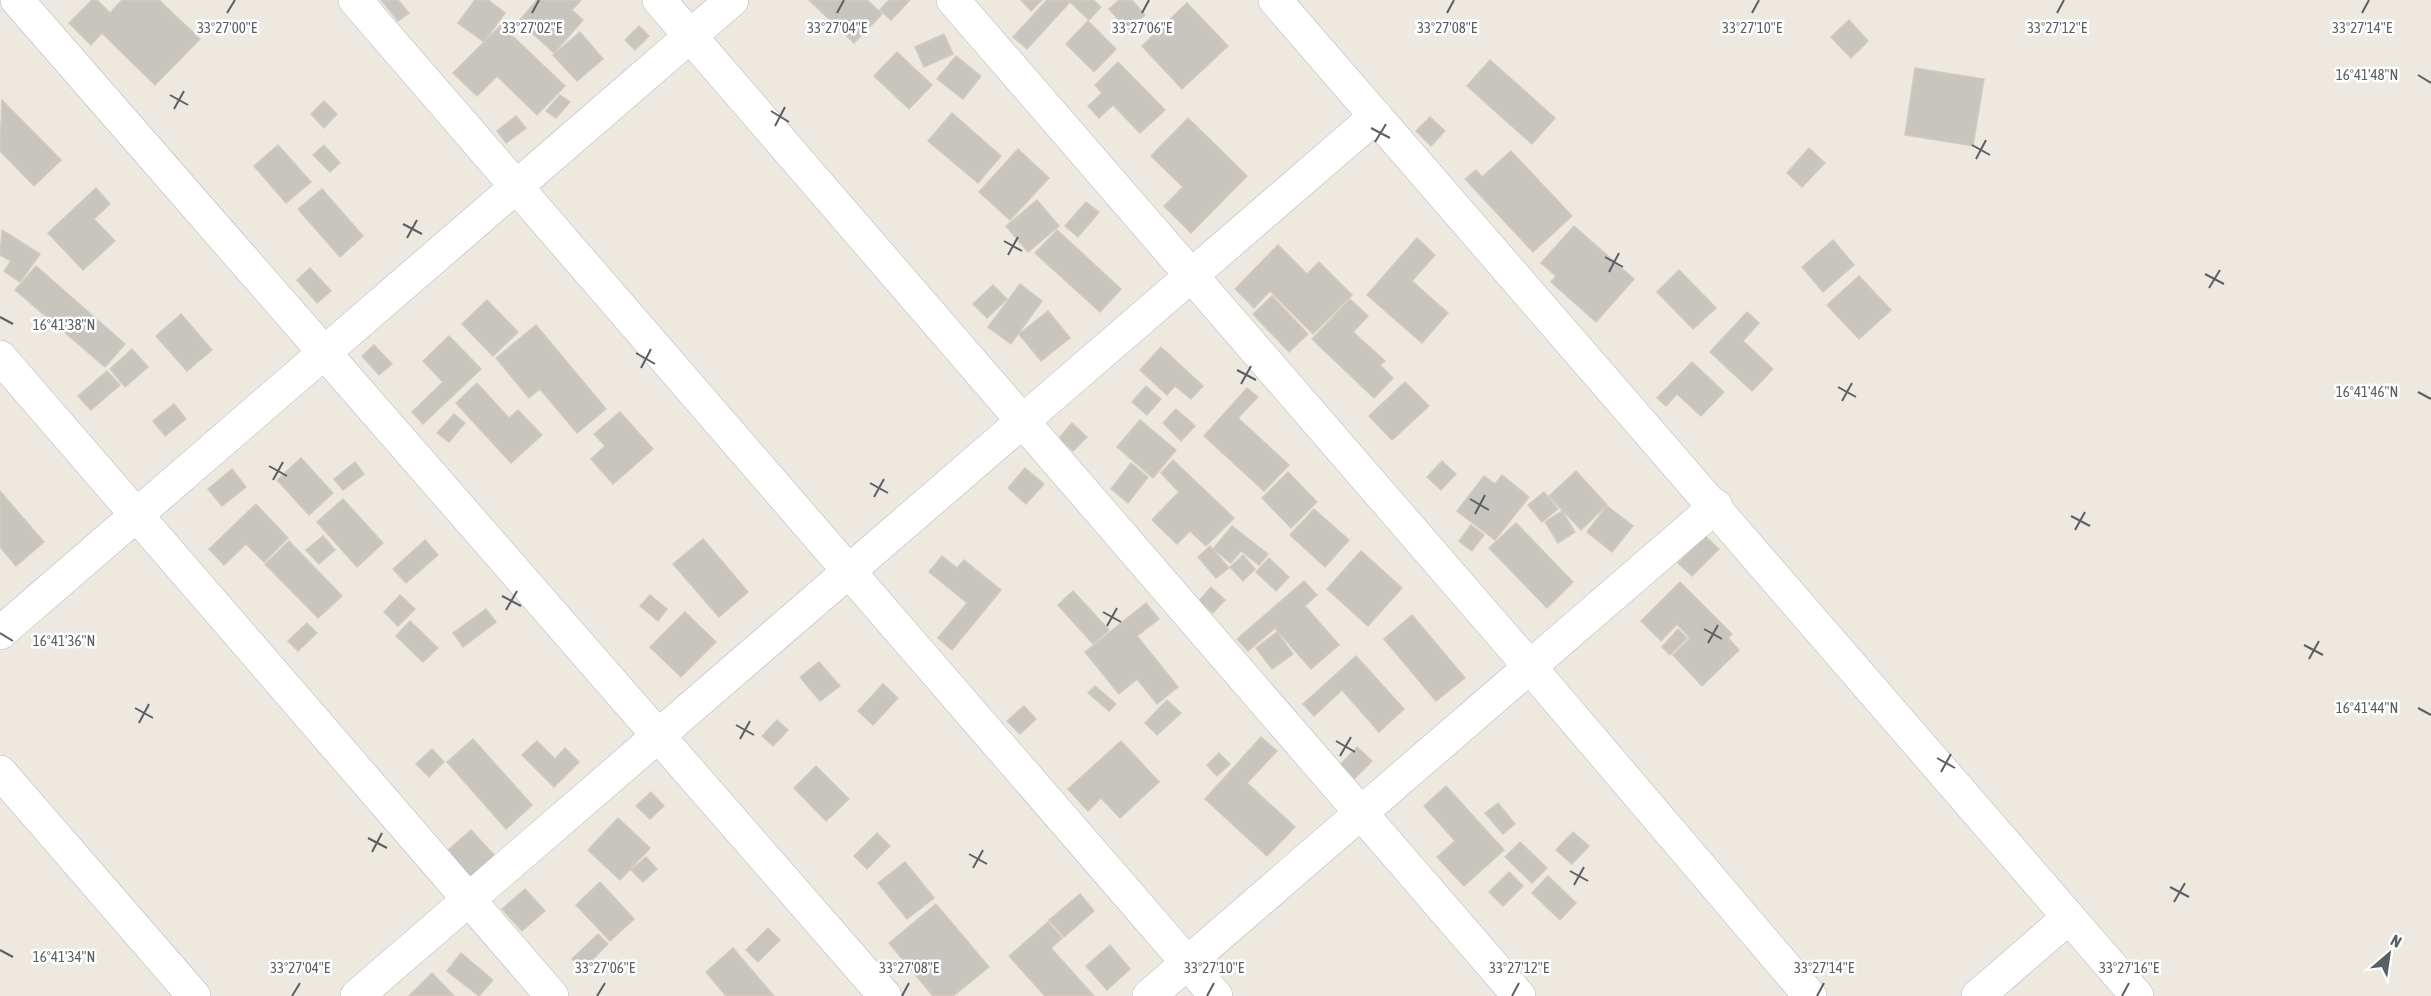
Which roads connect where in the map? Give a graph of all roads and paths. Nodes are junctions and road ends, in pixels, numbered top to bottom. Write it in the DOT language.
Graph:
graph roads {
  1 [pos="17,0"];
  2 [pos="355,0"];
  3 [pos="659,0"];
  4 [pos="732,0"];
  5 [pos="953,0"];
  6 [pos="1275,0"];
  7 [pos="690,36"];
  8 [pos="1376,116"];
  9 [pos="516,187"];
  10 [pos="1191,276"];
  11 [pos="324,353"];
  12 [pos="0,357"];
  13 [pos="1024,420"];
  14 [pos="1716,506"];
  15 [pos="136,515"];
  16 [pos="849,571"];
  17 [pos="0,633"];
  18 [pos="1530,667"];
  19 [pos="658,736"];
  20 [pos="0,772"];
  21 [pos="1362,811"];
  22 [pos="469,900"];
  23 [pos="2068,918"];
  24 [pos="1188,962"];
  25 [pos="194,996"];
  26 [pos="357,996"];
  27 [pos="552,996"];
  28 [pos="885,996"];
  29 [pos="1149,996"];
  30 [pos="1216,996"];
  31 [pos="1519,996"];
  32 [pos="1810,996"];
  33 [pos="1978,996"];
  34 [pos="2137,996"];
  1 -- 11 [label="street"];
  2 -- 9 [label="street"];
  3 -- 7 [label="street"];
  4 -- 7 [label="street"];
  5 -- 10 [label="street"];
  6 -- 8 [label="street"];
  7 -- 9 [label="street"];
  7 -- 13 [label="street"];
  8 -- 10 [label="street"];
  8 -- 14 [label="street"];
  9 -- 11 [label="street"];
  9 -- 16 [label="street"];
  10 -- 13 [label="street"];
  10 -- 18 [label="street"];
  11 -- 15 [label="street"];
  11 -- 19 [label="street"];
  12 -- 15 [label="street"];
  13 -- 16 [label="street"];
  13 -- 21 [label="street"];
  14 -- 18 [label="street"];
  14 -- 23 [label="street"];
  15 -- 17 [label="street"];
  15 -- 22 [label="street"];
  16 -- 19 [label="street"];
  16 -- 24 [label="street"];
  18 -- 21 [label="street"];
  18 -- 32 [label="street"];
  19 -- 22 [label="street"];
  19 -- 28 [label="street"];
  20 -- 25 [label="street"];
  21 -- 24 [label="street"];
  21 -- 31 [label="street"];
  22 -- 26 [label="street"];
  22 -- 27 [label="street"];
  23 -- 33 [label="street"];
  23 -- 34 [label="street"];
  24 -- 29 [label="street"];
  24 -- 30 [label="street"];
}
